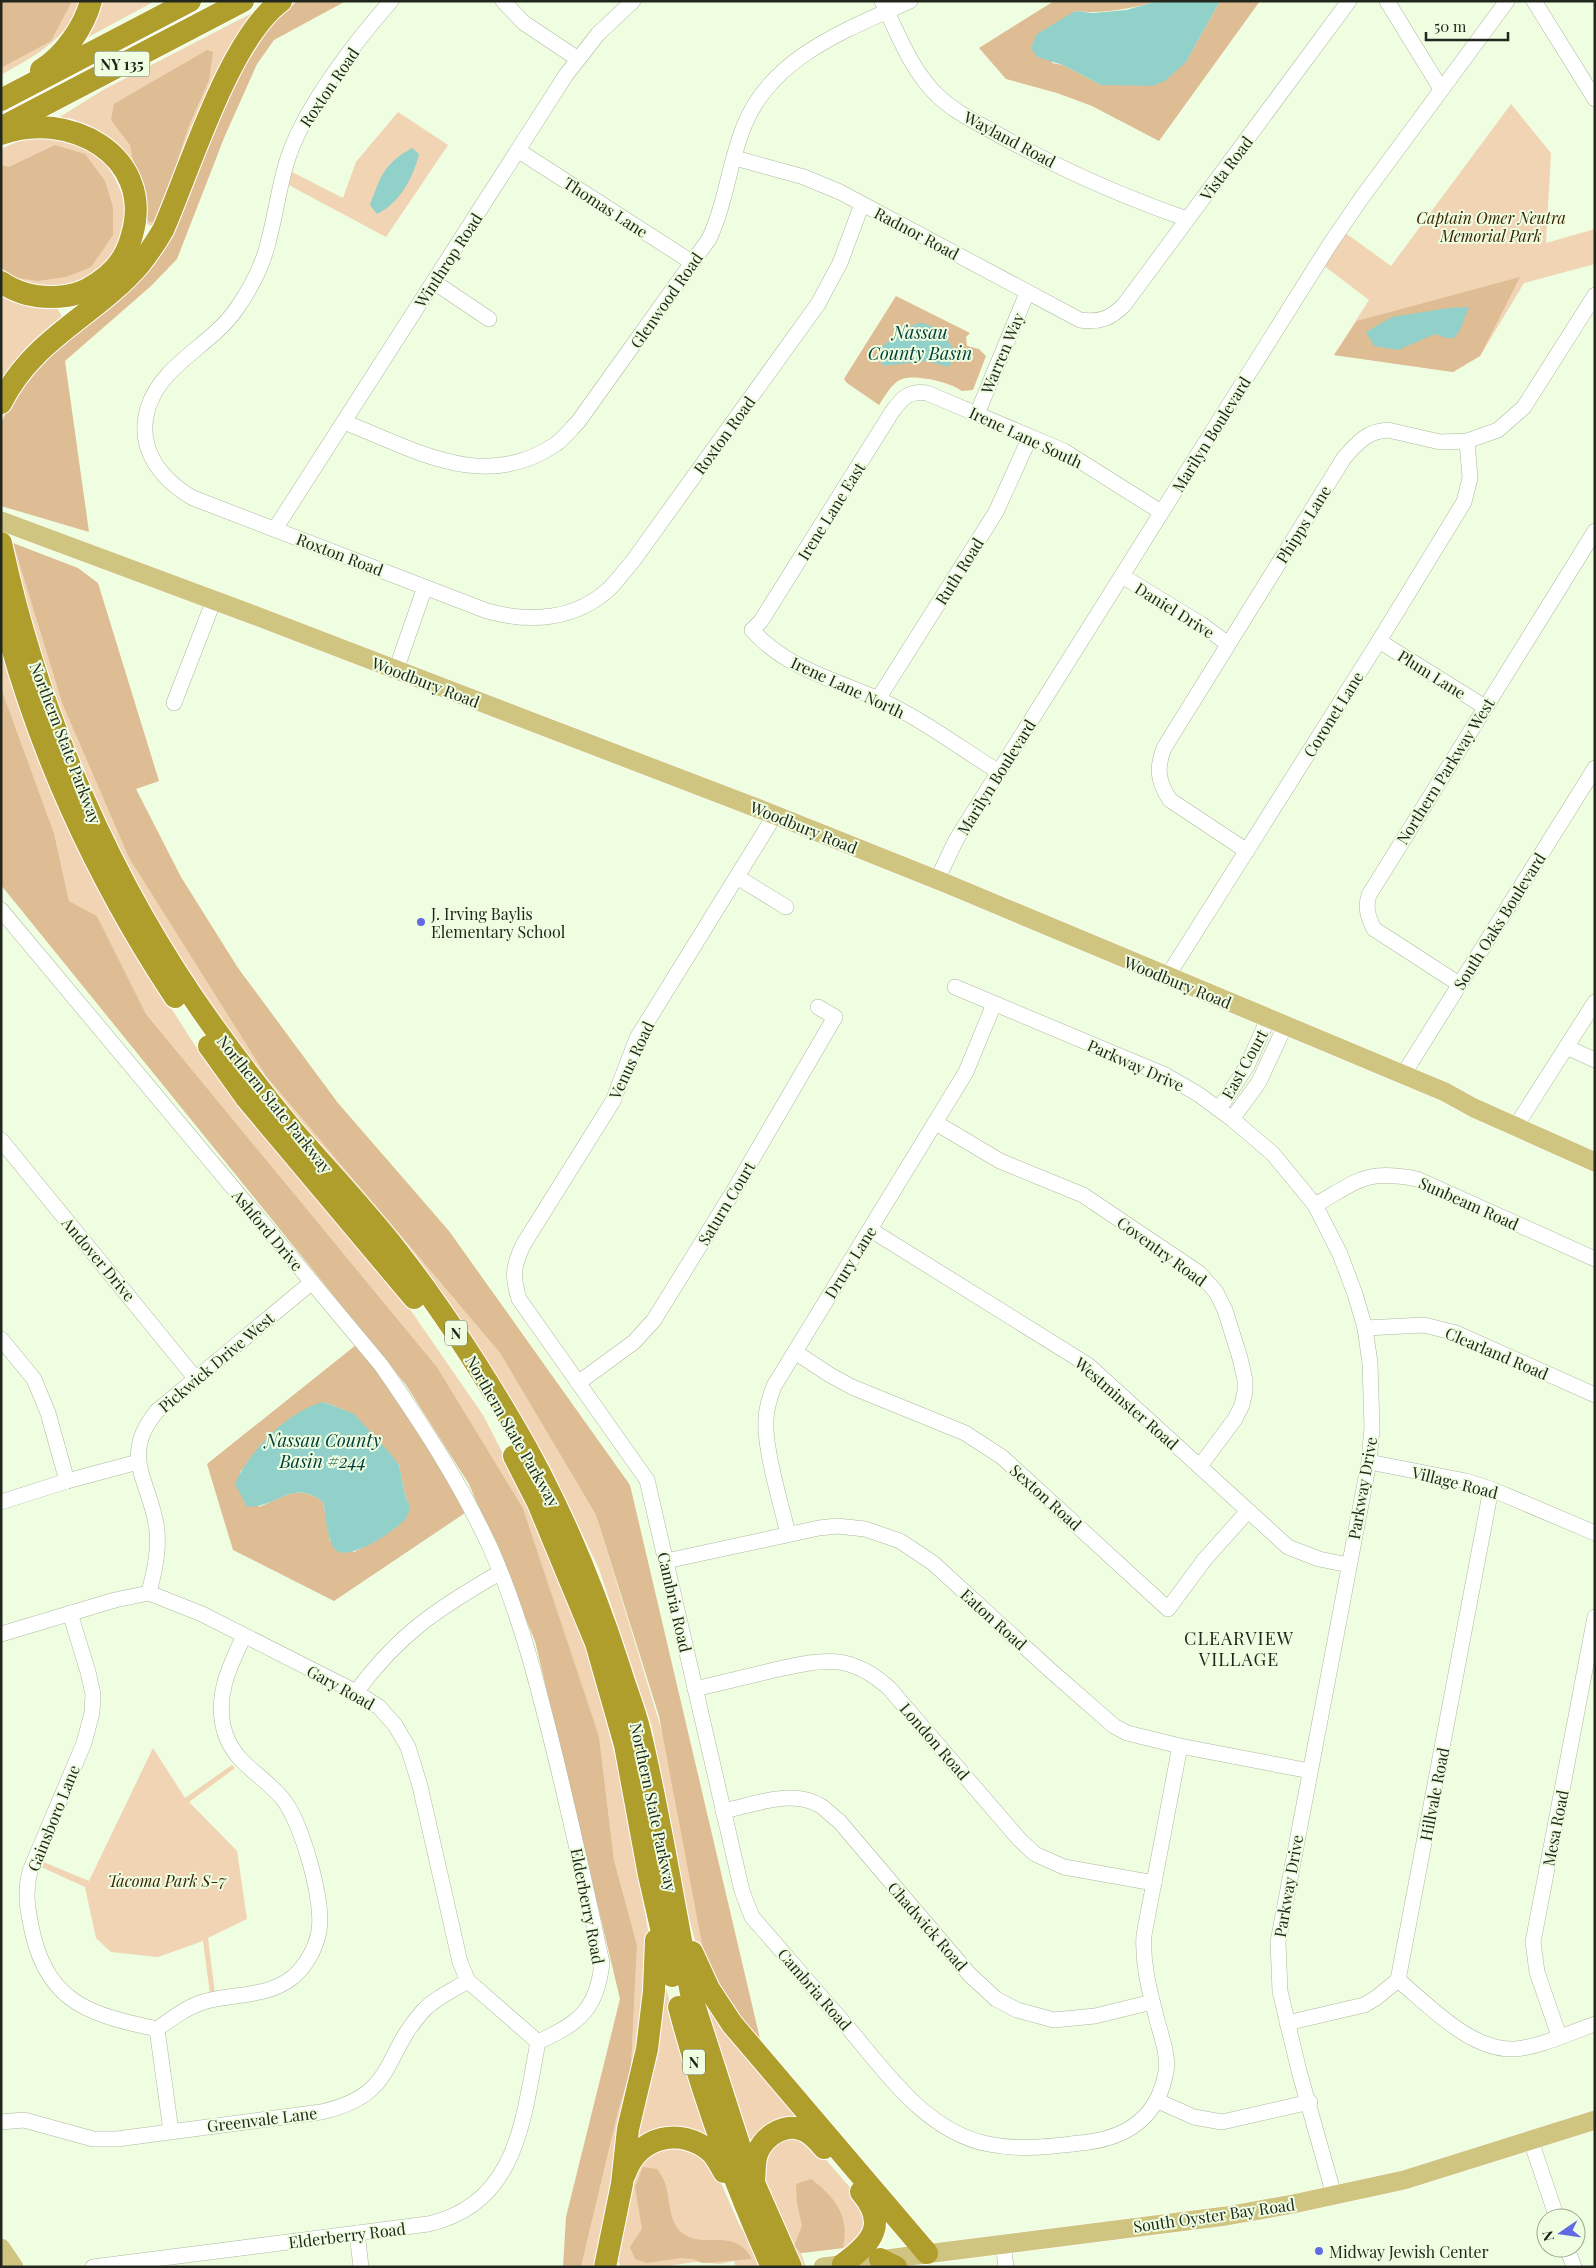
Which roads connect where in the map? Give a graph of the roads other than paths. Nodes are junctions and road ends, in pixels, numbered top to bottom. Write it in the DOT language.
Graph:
graph roads {
  1 [pos="90,1"];
  2 [pos="190,1"];
  3 [pos="243,1"];
  4 [pos="282,1"];
  5 [pos="391,1"];
  6 [pos="503,1"];
  7 [pos="633,1"];
  8 [pos="910,1"];
  9 [pos="1349,1"];
  10 [pos="1387,1"];
  11 [pos="1506,1"];
  12 [pos="1534,1"];
  13 [pos="885,6"];
  14 [pos="578,59"];
  15 [pos="1441,89"];
  16 [pos="1,95"];
  17 [pos="1595,99"];
  18 [pos="1,100"];
  19 [pos="1,127"];
  20 [pos="1,134"];
  21 [pos="519,151"];
  22 [pos="735,158"];
  23 [pos="862,204"];
  24 [pos="1187,219"];
  25 [pos="693,263"];
  26 [pos="1,282"];
  27 [pos="434,282"];
  28 [pos="1027,293"];
  29 [pos="1595,294"];
  30 [pos="489,319"];
  31 [pos="1093,322"];
  32 [pos="910,393"];
  33 [pos="1,403"];
  34 [pos="977,414"];
  35 [pos="344,422"];
  36 [pos="1030,437"];
  37 [pos="1466,441"];
  38 [pos="1161,512"];
  39 [pos="1,521"];
  40 [pos="275,529"];
  41 [pos="1595,531"];
  42 [pos="1,543"];
  43 [pos="1122,576"];
  44 [pos="425,587"];
  45 [pos="214,600"];
  46 [pos="1,605"];
  47 [pos="752,630"];
  48 [pos="1379,641"];
  49 [pos="1228,644"];
  50 [pos="396,670"];
  51 [pos="878,699"];
  52 [pos="174,703"];
  53 [pos="1485,707"];
  54 [pos="1595,768"];
  55 [pos="999,772"];
  56 [pos="775,816"];
  57 [pos="1246,851"];
  58 [pos="737,877"];
  59 [pos="937,880"];
  60 [pos="786,907"];
  61 [pos="1,910"];
  62 [pos="1167,977"];
  63 [pos="1459,984"];
  64 [pos="956,987"];
  65 [pos="1595,1002"];
  66 [pos="994,1004"];
  67 [pos="818,1007"];
  68 [pos="1277,1022"];
  69 [pos="1566,1047"];
  70 [pos="1595,1060"];
  71 [pos="1403,1075"];
  72 [pos="1219,1109"];
  73 [pos="1232,1118"];
  74 [pos="936,1123"];
  75 [pos="1516,1126"];
  76 [pos="1,1140"];
  77 [pos="1595,1162"];
  78 [pos="1316,1205"];
  79 [pos="871,1230"];
  80 [pos="1595,1258"];
  81 [pos="312,1282"];
  82 [pos="514,1282"];
  83 [pos="1365,1328"];
  84 [pos="1,1339"];
  85 [pos="795,1352"];
  86 [pos="196,1379"];
  87 [pos="578,1383"];
  88 [pos="1595,1394"];
  89 [pos="138,1462"];
  90 [pos="1369,1462"];
  91 [pos="1200,1466"];
  92 [pos="67,1481"];
  93 [pos="1491,1489"];
  94 [pos="1,1502"];
  95 [pos="1248,1511"];
  96 [pos="1595,1533"];
  97 [pos="788,1534"];
  98 [pos="666,1562"];
  99 [pos="1349,1565"];
  100 [pos="499,1573"];
  101 [pos="149,1593"];
  102 [pos="70,1613"];
  103 [pos="1595,1617"];
  104 [pos="1,1634"];
  105 [pos="244,1636"];
  106 [pos="695,1689"];
  107 [pos="356,1692"];
  108 [pos="1180,1746"];
  109 [pos="1310,1771"];
  110 [pos="723,1811"];
  111 [pos="1154,1884"];
  112 [pos="663,1891"];
  113 [pos="468,1980"];
  114 [pos="1398,1980"];
  115 [pos="1152,2002"];
  116 [pos="1288,2023"];
  117 [pos="1595,2024"];
  118 [pos="157,2029"];
  119 [pos="1559,2036"];
  120 [pos="538,2042"];
  121 [pos="1158,2101"];
  122 [pos="1310,2102"];
  123 [pos="1595,2120"];
  124 [pos="1,2122"];
  125 [pos="171,2131"];
  126 [pos="1531,2141"];
  127 [pos="754,2182"];
  128 [pos="622,2184"];
  129 [pos="1334,2195"];
  130 [pos="1554,2208"];
  131 [pos="754,2227"];
  132 [pos="357,2233"];
  133 [pos="1004,2243"];
  134 [pos="1,2248"];
  135 [pos="931,2257"];
  136 [pos="888,2263"];
  137 [pos="833,2265"];
  138 [pos="14,2267"];
  139 [pos="93,2267"];
  140 [pos="361,2267"];
  141 [pos="606,2267"];
  142 [pos="772,2267"];
  143 [pos="791,2267"];
  144 [pos="1006,2267"];
  1 -- 16 [label="highway"];
  2 -- 18 [label="highway, NY 135"];
  3 -- 19 [label="highway, NY 135"];
  4 -- 33 [label="highway"];
  5 -- 40 [label="street, Roxton Road"];
  6 -- 14 [label="street"];
  7 -- 14 [label="street, Winthrop Road"];
  8 -- 13 [label="street, Glenwood Road"];
  9 -- 24 [label="street, Vista Road"];
  10 -- 15 [label="street"];
  11 -- 15 [label="street, Marilyn Boulevard"];
  12 -- 17 [label="street"];
  13 -- 22 [label="street, Glenwood Road"];
  13 -- 24 [label="street, Wayland Road"];
  14 -- 21 [label="street, Winthrop Road"];
  15 -- 38 [label="street, Marilyn Boulevard"];
  20 -- 26 [label="highway"];
  21 -- 25 [label="street, Thomas Lane"];
  21 -- 27 [label="street, Winthrop Road"];
  22 -- 23 [label="street, Radnor Road"];
  22 -- 25 [label="street, Glenwood Road"];
  23 -- 28 [label="street, Radnor Road"];
  23 -- 44 [label="street, Roxton Road"];
  24 -- 31 [label="street, Vista Road"];
  25 -- 35 [label="street, Glenwood Road"];
  27 -- 30 [label="street"];
  27 -- 35 [label="street, Winthrop Road"];
  28 -- 31 [label="street, Radnor Road"];
  28 -- 34 [label="street, Warren Way"];
  29 -- 37 [label="street, Phipps Lane"];
  32 -- 34 [label="street, Irene Lane South"];
  32 -- 47 [label="street, Irene Lane East"];
  34 -- 36 [label="street, Irene Lane South"];
  35 -- 40 [label="street, Winthrop Road"];
  36 -- 38 [label="street, Irene Lane South"];
  36 -- 51 [label="street, Ruth Road"];
  37 -- 48 [label="street, Coronet Lane"];
  37 -- 49 [label="street, Phipps Lane"];
  38 -- 43 [label="street, Marilyn Boulevard"];
  39 -- 45 [label="main road, Woodbury Road"];
  40 -- 44 [label="street, Roxton Road"];
  41 -- 53 [label="street, Northern Parkway West"];
  42 -- 112 [label="highway, Northern State Parkway / N"];
  43 -- 49 [label="street, Daniel Drive"];
  43 -- 55 [label="street, Marilyn Boulevard"];
  44 -- 50 [label="street"];
  45 -- 50 [label="main road, Woodbury Road"];
  45 -- 52 [label="street"];
  46 -- 112 [label="highway, Northern State Parkway / N"];
  47 -- 51 [label="street, Irene Lane North"];
  48 -- 53 [label="street, Plum Lane"];
  48 -- 57 [label="street, Coronet Lane"];
  49 -- 57 [label="street, Phipps Lane"];
  50 -- 56 [label="main road, Woodbury Road"];
  51 -- 55 [label="street, Irene Lane North"];
  53 -- 63 [label="street, Northern Parkway West"];
  54 -- 63 [label="street, South Oaks Boulevard"];
  55 -- 59 [label="street, Marilyn Boulevard"];
  56 -- 58 [label="street, Venus Road"];
  56 -- 59 [label="main road, Woodbury Road"];
  57 -- 62 [label="street, Coronet Lane"];
  58 -- 60 [label="street"];
  58 -- 82 [label="street, Venus Road"];
  59 -- 62 [label="main road, Woodbury Road"];
  61 -- 81 [label="street, Ashford Drive"];
  62 -- 68 [label="main road, Woodbury Road"];
  63 -- 71 [label="street, South Oaks Boulevard"];
  64 -- 66 [label="street, Parkway Drive"];
  65 -- 69 [label="street"];
  66 -- 72 [label="street, Parkway Drive"];
  66 -- 74 [label="street, Drury Lane"];
  67 -- 87 [label="street, Saturn Court"];
  68 -- 71 [label="main road, Woodbury Road"];
  68 -- 72 [label="street, East Court"];
  68 -- 73 [label="street, East Court"];
  69 -- 70 [label="street"];
  69 -- 75 [label="street"];
  71 -- 75 [label="main road, Woodbury Road"];
  72 -- 73 [label="street, Parkway Drive"];
  73 -- 78 [label="street, Parkway Drive"];
  74 -- 79 [label="street, Drury Lane"];
  74 -- 91 [label="street, Coventry Road"];
  75 -- 77 [label="main road, Woodbury Road"];
  76 -- 86 [label="street, Andover Drive"];
  78 -- 80 [label="street, Sunbeam Road"];
  78 -- 83 [label="street, Parkway Drive"];
  79 -- 85 [label="street, Drury Lane"];
  79 -- 91 [label="street, Westminster Road"];
  81 -- 86 [label="street, Pickwick Drive West"];
  81 -- 100 [label="street, Ashford Drive"];
  82 -- 87 [label="street, Cambria Road"];
  83 -- 88 [label="street, Clearland Road"];
  83 -- 90 [label="street, Parkway Drive"];
  84 -- 92 [label="street"];
  85 -- 95 [label="street, Sexton Road"];
  85 -- 97 [label="street, Drury Lane"];
  86 -- 89 [label="street, Pickwick Drive West"];
  87 -- 98 [label="street, Cambria Road"];
  89 -- 92 [label="street"];
  89 -- 101 [label="street"];
  90 -- 93 [label="street, Village Road"];
  90 -- 99 [label="street, Parkway Drive"];
  91 -- 95 [label="street, Westminster Road"];
  92 -- 94 [label="street"];
  93 -- 96 [label="street, Village Road"];
  93 -- 114 [label="street, Hillvale Road"];
  95 -- 99 [label="street, Westminster Road"];
  97 -- 98 [label="street, Eaton Road"];
  97 -- 108 [label="street, Eaton Road"];
  98 -- 106 [label="street, Cambria Road"];
  99 -- 109 [label="street, Parkway Drive"];
  100 -- 107 [label="street"];
  100 -- 120 [label="street, Elderberry Road"];
  101 -- 102 [label="street"];
  101 -- 105 [label="street, Gary Road"];
  102 -- 104 [label="street"];
  102 -- 118 [label="street, Gainsboro Lane"];
  103 -- 119 [label="street, Mesa Road"];
  105 -- 107 [label="street, Gary Road"];
  105 -- 118 [label="street"];
  106 -- 110 [label="street, Cambria Road"];
  106 -- 111 [label="street, London Road"];
  107 -- 113 [label="street, Gary Road"];
  108 -- 109 [label="street, Eaton Road"];
  108 -- 111 [label="street, Cambria Road"];
  109 -- 116 [label="street, Parkway Drive"];
  110 -- 115 [label="street, Chadwick Road"];
  110 -- 121 [label="street, Cambria Road"];
  111 -- 115 [label="street, Cambria Road"];
  112 -- 127 [label="highway, Northern State Parkway / N"];
  112 -- 128 [label="highway"];
  112 -- 131 [label="highway, Northern State Parkway / N"];
  112 -- 135 [label="highway"];
  113 -- 120 [label="street, Gary Road"];
  113 -- 125 [label="street, Greenvale Lane"];
  114 -- 116 [label="street"];
  114 -- 119 [label="street"];
  115 -- 121 [label="street, Cambria Road"];
  116 -- 122 [label="street, Parkway Drive"];
  117 -- 119 [label="street"];
  118 -- 125 [label="street"];
  120 -- 132 [label="street, Elderberry Road"];
  121 -- 122 [label="street"];
  122 -- 129 [label="street, Parkway Drive"];
  123 -- 126 [label="main road, South Oyster Bay Road"];
  124 -- 125 [label="street, Greenvale Lane"];
  126 -- 129 [label="main road, South Oyster Bay Road"];
  126 -- 130 [label="street"];
  127 -- 137 [label="highway"];
  127 -- 143 [label="highway, Northern State Parkway / N"];
  128 -- 131 [label="highway"];
  128 -- 141 [label="highway"];
  129 -- 133 [label="main road, South Oyster Bay Road"];
  131 -- 142 [label="highway, Northern State Parkway / N"];
  132 -- 139 [label="street, Elderberry Road"];
  132 -- 140 [label="street"];
  133 -- 135 [label="main road, South Oyster Bay Road"];
  133 -- 144 [label="street"];
  134 -- 138 [label="main road"];
  135 -- 136 [label="main road, South Oyster Bay Road"];
  136 -- 137 [label="main road, South Oyster Bay Road"];
}
